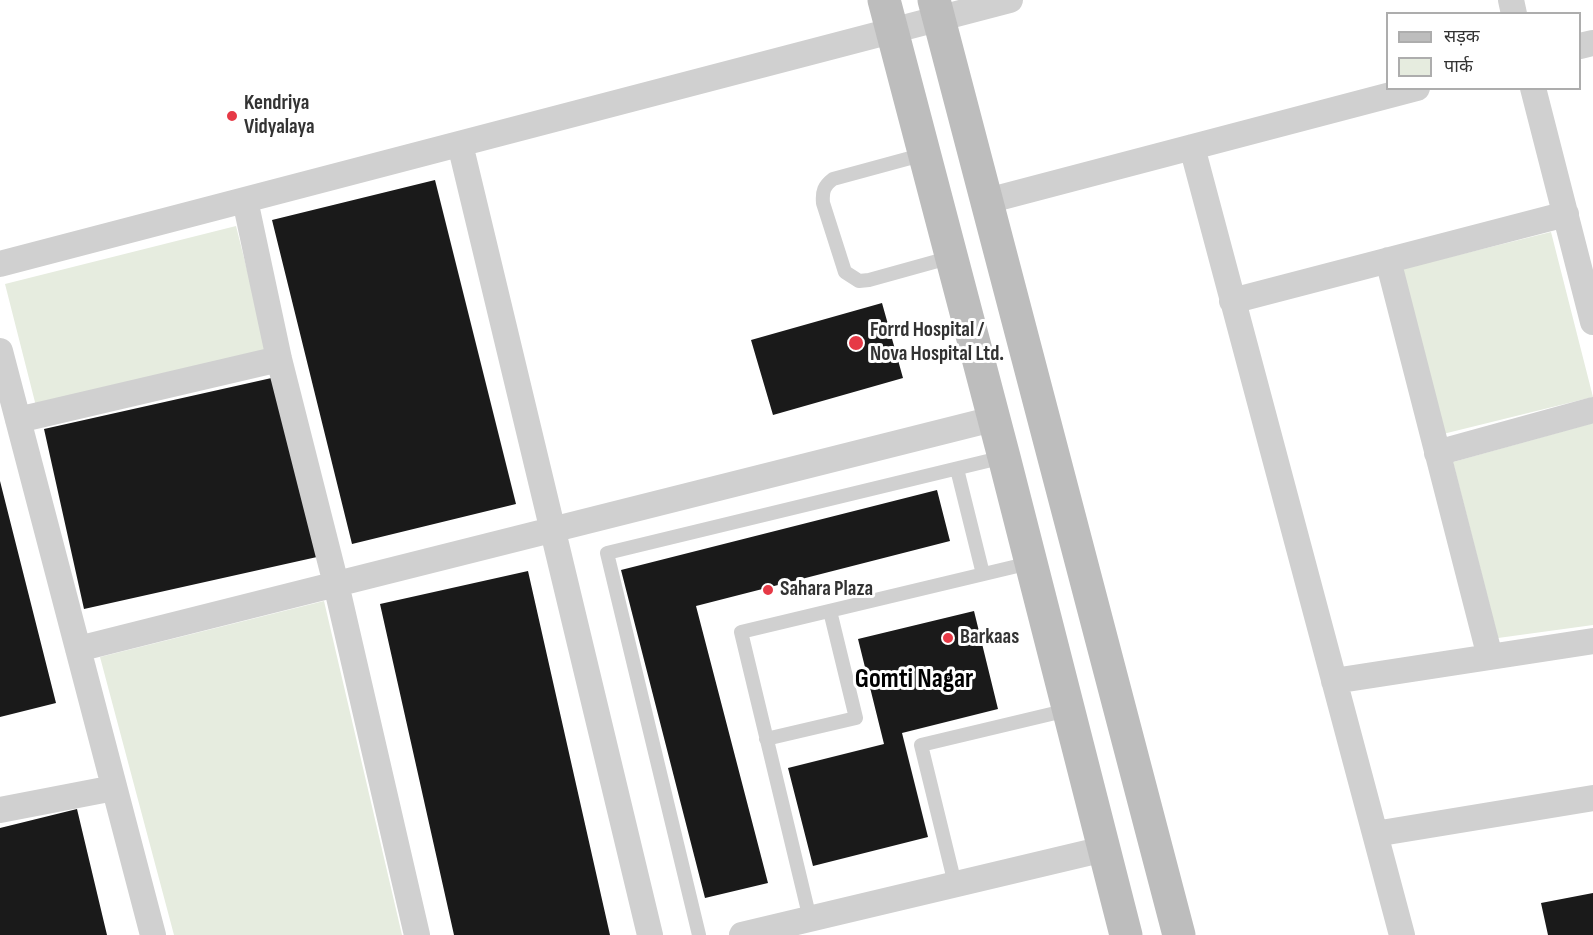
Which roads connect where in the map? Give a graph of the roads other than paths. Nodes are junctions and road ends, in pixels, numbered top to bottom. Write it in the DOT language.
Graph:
graph roads {
  1 [pos="884,0"];
  2 [pos="1010,0"];
  3 [pos="937,9"];
  4 [pos="892,31"];
  5 [pos="1409,90"];
  6 [pos="1534,90"];
  7 [pos="459,144"];
  8 [pos="1192,147"];
  9 [pos="925,154"];
  10 [pos="245,200"];
  11 [pos="987,201"];
  12 [pos="1566,214"];
  13 [pos="952,257"];
  14 [pos="1388,260"];
  15 [pos="0,264"];
  16 [pos="1233,301"];
  17 [pos="1593,322"];
  18 [pos="0,351"];
  19 [pos="279,359"];
  20 [pos="1593,410"];
  21 [pos="993,419"];
  22 [pos="18,420"];
  23 [pos="1437,453"];
  24 [pos="1004,458"];
  25 [pos="957,469"];
  26 [pos="552,530"];
  27 [pos="1030,563"];
  28 [pos="983,574"];
  29 [pos="336,584"];
  30 [pos="830,611"];
  31 [pos="1593,641"];
  32 [pos="78,649"];
  33 [pos="1490,657"];
  34 [pos="1334,681"];
  35 [pos="1068,710"];
  36 [pos="766,739"];
  37 [pos="114,788"];
  38 [pos="1593,798"];
  39 [pos="0,810"];
  40 [pos="1375,834"];
  41 [pos="1104,849"];
  42 [pos="955,884"];
  43 [pos="810,919"];
  44 [pos="153,935"];
  45 [pos="417,935"];
  46 [pos="650,935"];
  47 [pos="699,935"];
  48 [pos="742,935"];
  49 [pos="1126,935"];
  50 [pos="1179,935"];
  51 [pos="1402,935"];
  1 -- 4 [label="street"];
  2 -- 3 [label="street"];
  3 -- 4 [label="street"];
  3 -- 11 [label="street"];
  4 -- 7 [label="street"];
  4 -- 9 [label="street"];
  5 -- 8 [label="street"];
  6 -- 12 [label="street"];
  7 -- 10 [label="street"];
  7 -- 26 [label="street"];
  8 -- 11 [label="street"];
  8 -- 16 [label="street"];
  9 -- 13 [label="street"];
  9 -- 13 [label="lane"];
  10 -- 15 [label="street"];
  10 -- 19 [label="street"];
  11 -- 50 [label="street"];
  12 -- 14 [label="street"];
  12 -- 17 [label="street"];
  13 -- 21 [label="street"];
  14 -- 16 [label="street"];
  14 -- 23 [label="street"];
  16 -- 34 [label="street"];
  18 -- 22 [label="street"];
  19 -- 22 [label="street"];
  19 -- 29 [label="street"];
  20 -- 23 [label="street"];
  21 -- 24 [label="street"];
  21 -- 26 [label="street"];
  22 -- 32 [label="street"];
  23 -- 33 [label="street"];
  24 -- 25 [label="lane"];
  24 -- 27 [label="street"];
  25 -- 28 [label="lane"];
  25 -- 47 [label="lane"];
  26 -- 29 [label="street"];
  26 -- 46 [label="street"];
  27 -- 28 [label="lane"];
  27 -- 35 [label="street"];
  28 -- 30 [label="lane"];
  29 -- 32 [label="street"];
  29 -- 45 [label="street"];
  30 -- 36 [label="lane"];
  30 -- 36 [label="lane"];
  31 -- 33 [label="street"];
  32 -- 37 [label="street"];
  33 -- 34 [label="street"];
  34 -- 40 [label="street"];
  35 -- 41 [label="street"];
  35 -- 42 [label="lane"];
  36 -- 43 [label="lane"];
  37 -- 39 [label="street"];
  37 -- 44 [label="street"];
  38 -- 40 [label="street"];
  40 -- 51 [label="street"];
  41 -- 42 [label="street"];
  41 -- 49 [label="street"];
  42 -- 43 [label="street"];
  43 -- 48 [label="street"];
}
